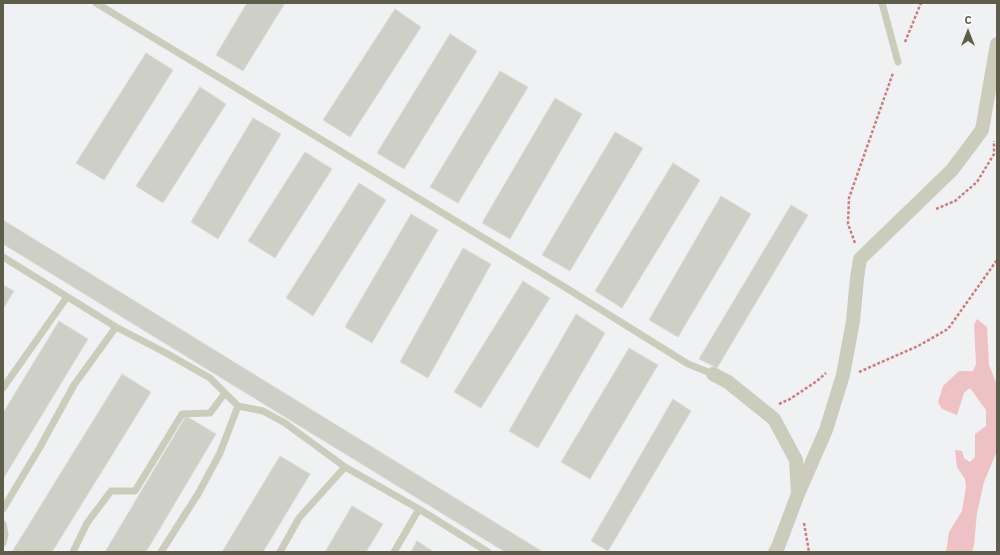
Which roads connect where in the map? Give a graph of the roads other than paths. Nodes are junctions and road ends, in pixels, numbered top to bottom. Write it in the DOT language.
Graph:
graph roads {
  1 [pos="96,3"];
  2 [pos="882,3"];
  3 [pos="997,44"];
  4 [pos="898,62"];
  5 [pos="3,257"];
  6 [pos="67,297"];
  7 [pos="116,327"];
  8 [pos="713,374"];
  9 [pos="3,388"];
  10 [pos="225,393"];
  11 [pos="238,406"];
  12 [pos="345,467"];
  13 [pos="798,494"];
  14 [pos="3,509"];
  15 [pos="419,509"];
  16 [pos="3,524"];
  17 [pos="3,543"];
  18 [pos="73,552"];
  19 [pos="161,552"];
  20 [pos="280,552"];
  21 [pos="394,552"];
  22 [pos="486,552"];
  23 [pos="775,552"];
  1 -- 8 [label="lane"];
  2 -- 4 [label="lane"];
  3 -- 13 [label="street"];
  5 -- 6 [label="lane"];
  6 -- 7 [label="lane"];
  6 -- 9 [label="lane"];
  7 -- 10 [label="lane"];
  7 -- 14 [label="lane"];
  8 -- 13 [label="street"];
  10 -- 11 [label="lane"];
  10 -- 18 [label="lane"];
  11 -- 12 [label="lane"];
  11 -- 19 [label="lane"];
  12 -- 15 [label="lane"];
  12 -- 20 [label="lane"];
  13 -- 23 [label="street"];
  15 -- 21 [label="lane"];
  15 -- 22 [label="lane"];
  16 -- 17 [label="lane"];
}
